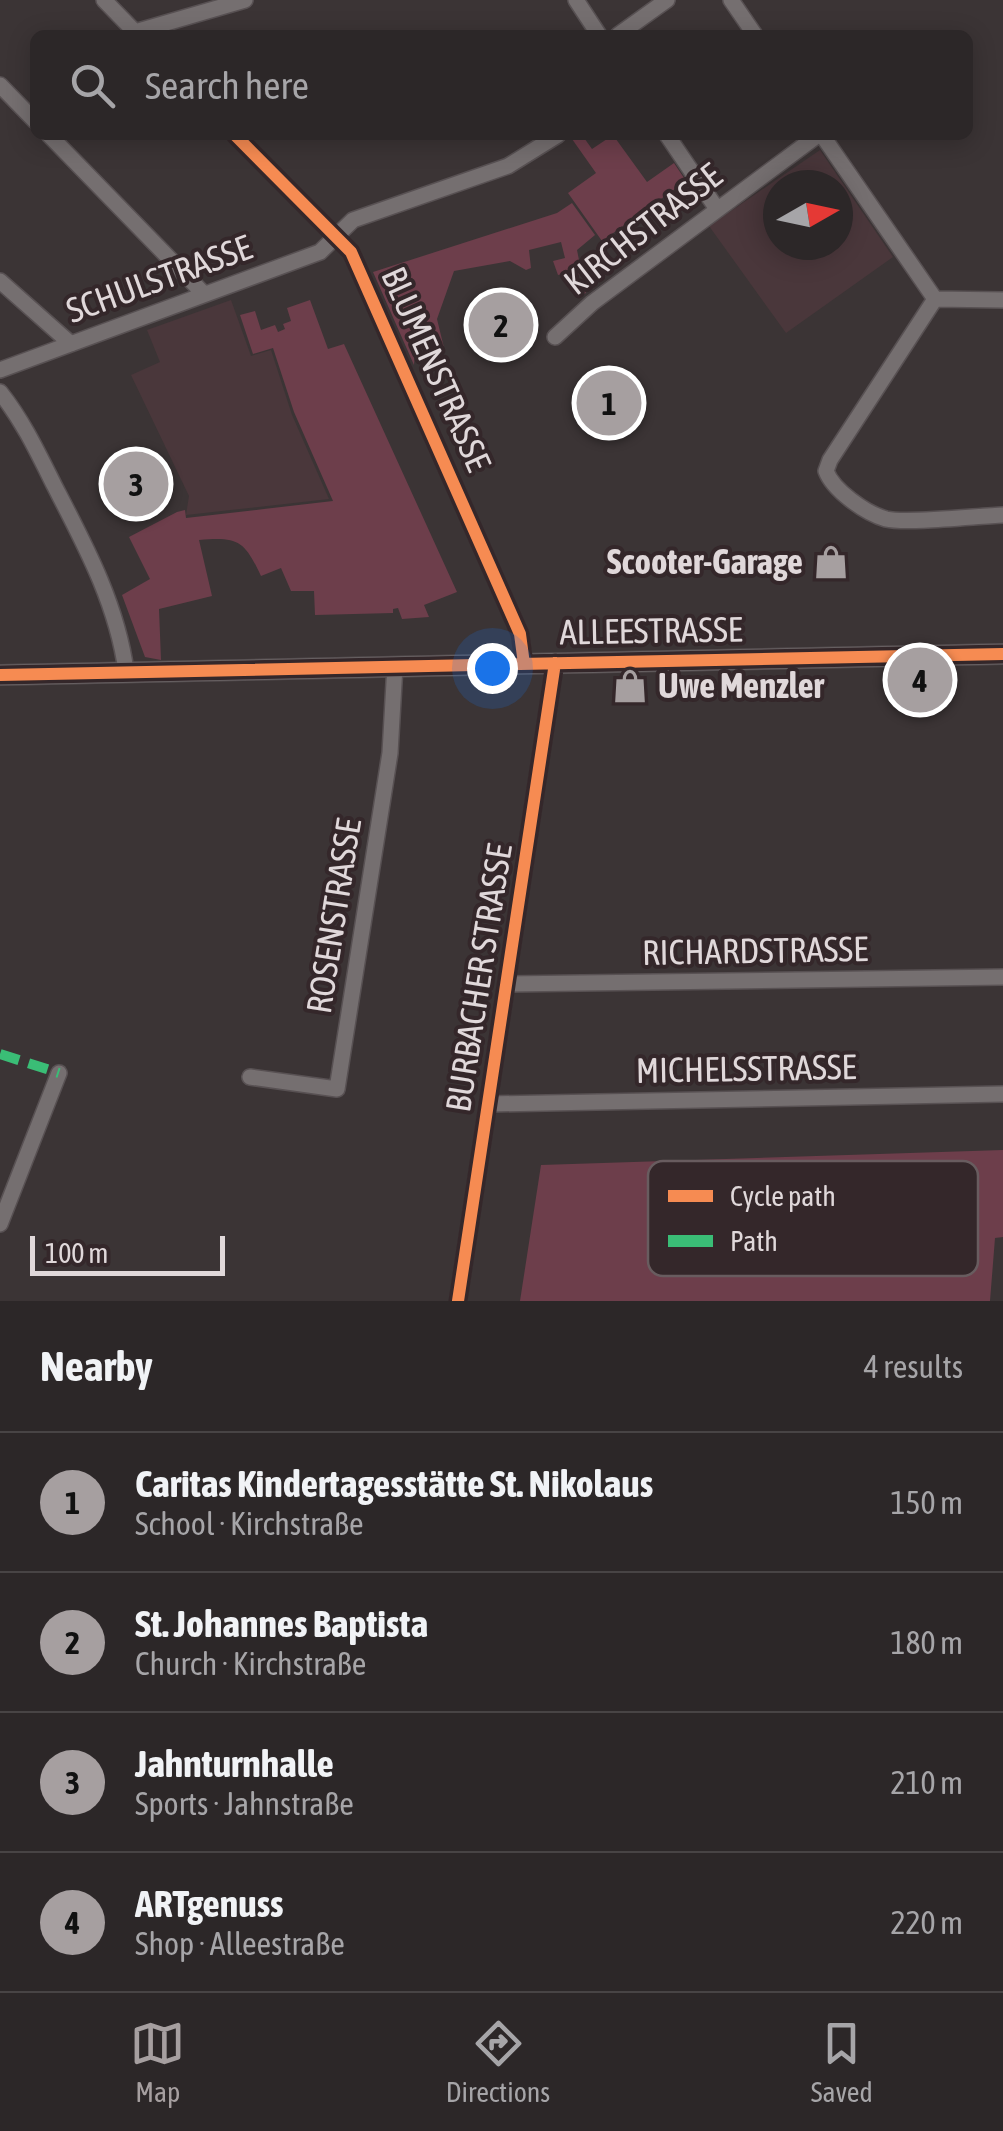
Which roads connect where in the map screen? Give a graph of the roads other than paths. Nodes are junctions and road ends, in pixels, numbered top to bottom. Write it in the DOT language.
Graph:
graph roads {
  1 [pos="104,0"];
  2 [pos="244,0"];
  3 [pos="576,0"];
  4 [pos="667,0"];
  5 [pos="730,0"];
  6 [pos="134,30"];
  7 [pos="147,30"];
  8 [pos="596,30"];
  9 [pos="625,30"];
  10 [pos="751,30"];
  11 [pos="0,85"];
  12 [pos="30,116"];
  13 [pos="54,140"];
  14 [pos="241,140"];
  15 [pos="550,140"];
  16 [pos="670,140"];
  17 [pos="813,140"];
  18 [pos="824,140"];
  19 [pos="716,209"];
  20 [pos="336,238"];
  21 [pos="0,280"];
  22 [pos="204,294"];
  23 [pos="935,299"];
  24 [pos="1003,300"];
  25 [pos="556,337"];
  26 [pos="71,344"];
  27 [pos="0,370"];
  28 [pos="0,392"];
  29 [pos="1003,516"];
  30 [pos="1003,654"];
  31 [pos="555,663"];
  32 [pos="524,664"];
  33 [pos="395,665"];
  34 [pos="126,671"];
  35 [pos="0,675"];
  36 [pos="1003,977"];
  37 [pos="508,984"];
  38 [pos="60,1073"];
  39 [pos="250,1077"];
  40 [pos="1003,1094"];
  41 [pos="490,1104"];
  42 [pos="0,1224"];
  43 [pos="458,1301"];
  1 -- 6 [label="street"];
  2 -- 7 [label="street"];
  3 -- 8 [label="street"];
  4 -- 9 [label="street"];
  5 -- 10 [label="street"];
  11 -- 12 [label="street"];
  13 -- 22 [label="street"];
  14 -- 20 [label="street, BLUMENSTRASSE"];
  15 -- 20 [label="street, SCHULSTRASSE"];
  16 -- 19 [label="street"];
  17 -- 19 [label="street, KIRCHSTRASSE"];
  18 -- 23 [label="street"];
  19 -- 25 [label="street, KIRCHSTRASSE"];
  20 -- 22 [label="street, SCHULSTRASSE"];
  20 -- 32 [label="street, BLUMENSTRASSE"];
  21 -- 26 [label="street"];
  22 -- 26 [label="street, SCHULSTRASSE"];
  23 -- 24 [label="street"];
  23 -- 29 [label="street"];
  26 -- 27 [label="street, SCHULSTRASSE"];
  28 -- 34 [label="street"];
  30 -- 31 [label="street, ALLEESTRASSE"];
  31 -- 32 [label="street, ALLEESTRASSE"];
  31 -- 37 [label="street, BURBACHER STRASSE"];
  32 -- 33 [label="street, ALLEESTRASSE"];
  33 -- 34 [label="street, ALLEESTRASSE"];
  33 -- 39 [label="street, ROSENSTRASSE"];
  34 -- 35 [label="street, ALLEESTRASSE"];
  36 -- 37 [label="street, RICHARDSTRASSE"];
  37 -- 41 [label="street, BURBACHER STRASSE"];
  38 -- 42 [label="street"];
  40 -- 41 [label="street, MICHELSSTRASSE"];
  41 -- 43 [label="street, BURBACHER STRASSE"];
}
